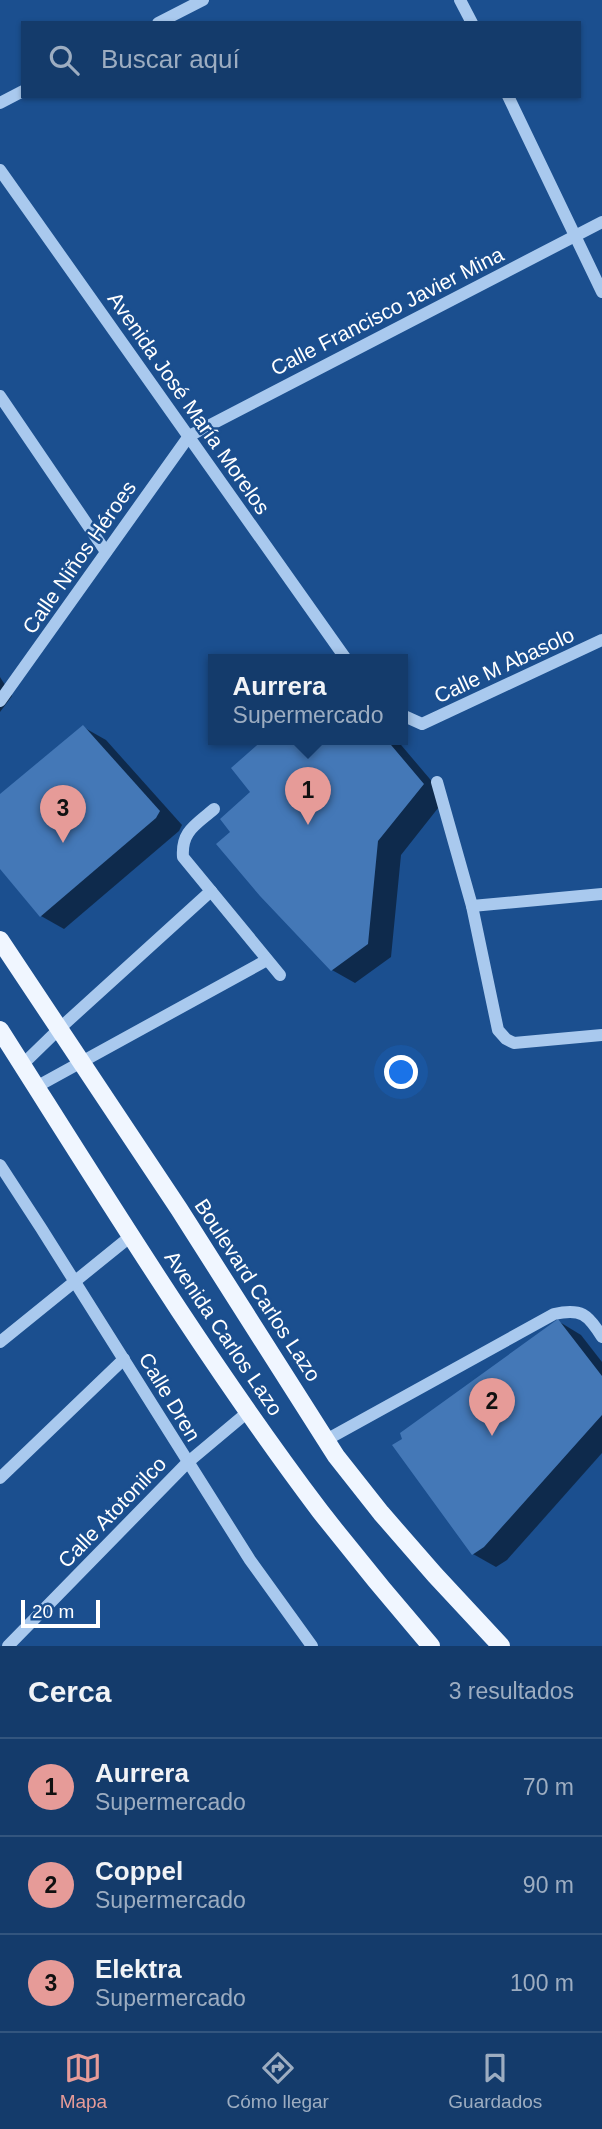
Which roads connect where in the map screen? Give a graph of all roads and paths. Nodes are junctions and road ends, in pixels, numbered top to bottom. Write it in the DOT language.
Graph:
graph roads {
  1 [pos="203,0"];
  2 [pos="460,0"];
  3 [pos="162,21"];
  4 [pos="471,21"];
  5 [pos="21,92"];
  6 [pos="509,98"];
  7 [pos="0,103"];
  8 [pos="0,170"];
  9 [pos="602,222"];
  10 [pos="576,235"];
  11 [pos="602,292"];
  12 [pos="0,396"];
  13 [pos="189,436"];
  14 [pos="106,552"];
  15 [pos="602,640"];
  16 [pos="342,654"];
  17 [pos="0,701"];
  18 [pos="408,718"];
  19 [pos="437,782"];
  20 [pos="214,809"];
  21 [pos="211,891"];
  22 [pos="602,894"];
  23 [pos="472,906"];
  24 [pos="0,940"];
  25 [pos="267,960"];
  26 [pos="279,975"];
  27 [pos="59,1029"];
  28 [pos="0,1030"];
  29 [pos="602,1035"];
  30 [pos="81,1062"];
  31 [pos="22,1065"];
  32 [pos="36,1087"];
  33 [pos="0,1166"];
  34 [pos="131,1236"];
  35 [pos="76,1282"];
  36 [pos="602,1336"];
  37 [pos="0,1342"];
  38 [pos="124,1359"];
  39 [pos="249,1411"];
  40 [pos="326,1440"];
  41 [pos="187,1462"];
  42 [pos="0,1478"];
  43 [pos="8,1646"];
  44 [pos="312,1646"];
  45 [pos="431,1646"];
  46 [pos="501,1646"];
  1 -- 3 [label="street"];
  2 -- 4 [label="street"];
  5 -- 7 [label="street"];
  6 -- 10 [label="street"];
  8 -- 13 [label="street, Avenida José María Morelos"];
  9 -- 10 [label="street, Calle Francisco Javier Mina"];
  10 -- 11 [label="street"];
  10 -- 13 [label="street, Calle Francisco Javier Mina"];
  12 -- 14 [label="street"];
  13 -- 14 [label="street, Calle Niños Héroes"];
  13 -- 16 [label="street, Avenida José María Morelos"];
  14 -- 17 [label="street, Calle Niños Héroes"];
  15 -- 18 [label="street, Calle M Abasolo"];
  19 -- 23 [label="street"];
  20 -- 21 [label="street"];
  21 -- 25 [label="street"];
  21 -- 27 [label="street"];
  22 -- 23 [label="street"];
  23 -- 29 [label="street"];
  24 -- 27 [label="main road, Boulevard Carlos Lazo"];
  25 -- 26 [label="street"];
  25 -- 30 [label="street"];
  27 -- 30 [label="main road, Boulevard Carlos Lazo"];
  27 -- 31 [label="street"];
  28 -- 31 [label="main road, Avenida Carlos Lazo"];
  30 -- 32 [label="street"];
  30 -- 40 [label="main road, Boulevard Carlos Lazo"];
  31 -- 32 [label="main road, Avenida Carlos Lazo"];
  32 -- 34 [label="main road, Avenida Carlos Lazo"];
  33 -- 35 [label="street, Calle Dren"];
  34 -- 35 [label="street"];
  34 -- 39 [label="main road, Avenida Carlos Lazo"];
  35 -- 37 [label="street"];
  35 -- 38 [label="street, Calle Dren"];
  36 -- 40 [label="street"];
  38 -- 41 [label="street, Calle Dren"];
  38 -- 42 [label="street"];
  39 -- 41 [label="street, Calle Atotonilco"];
  39 -- 45 [label="main road, Avenida Carlos Lazo"];
  40 -- 46 [label="main road, Boulevard Carlos Lazo"];
  41 -- 43 [label="street, Calle Atotonilco"];
  41 -- 44 [label="street, Calle Dren"];
}
